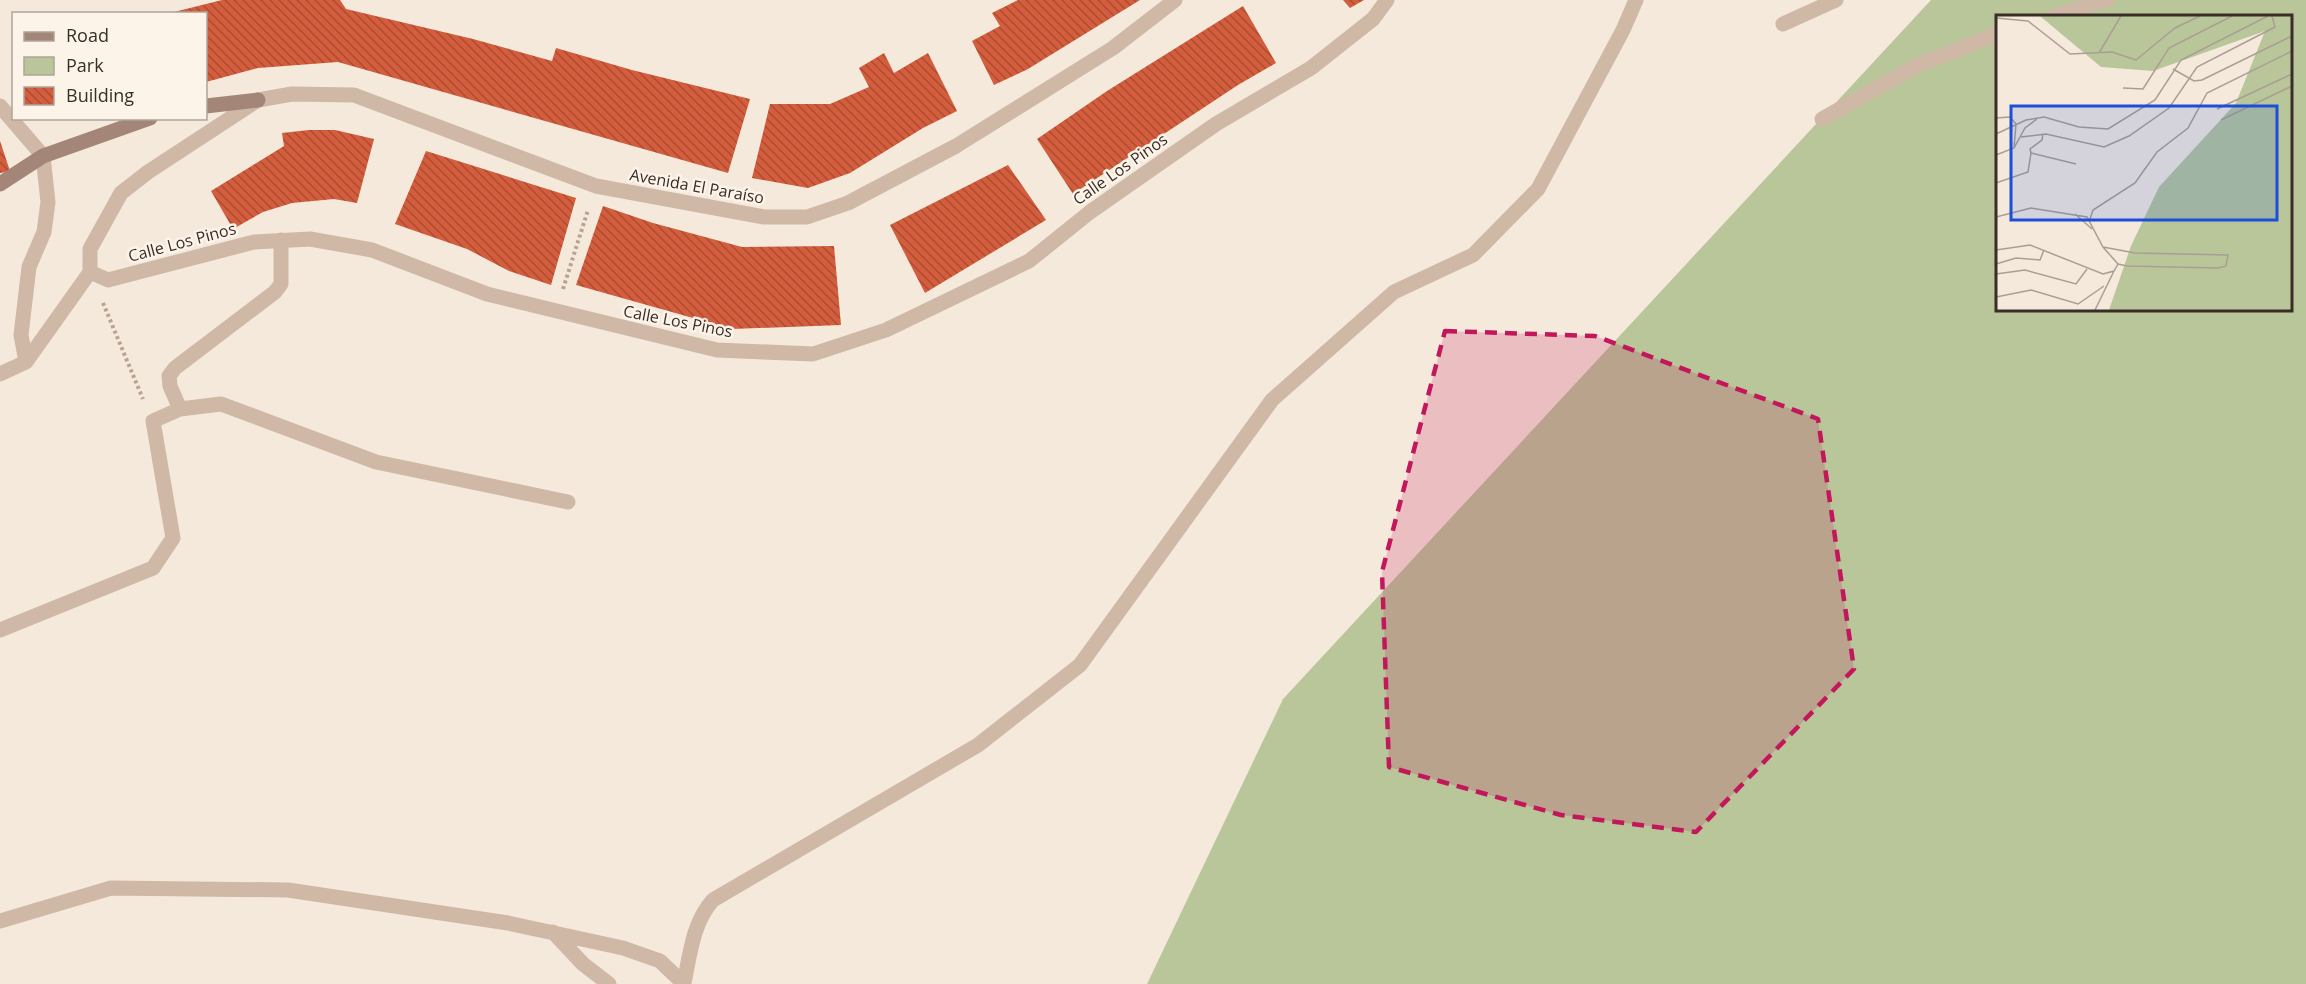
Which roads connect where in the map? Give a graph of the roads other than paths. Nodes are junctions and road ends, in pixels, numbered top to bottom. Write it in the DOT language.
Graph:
graph roads {
  1 [pos="1175,0"];
  2 [pos="1387,0"];
  3 [pos="1636,0"];
  4 [pos="1836,0"];
  5 [pos="2107,0"];
  6 [pos="2057,15"];
  7 [pos="1783,24"];
  8 [pos="1996,34"];
  9 [pos="258,100"];
  10 [pos="0,106"];
  11 [pos="207,106"];
  12 [pos="1822,119"];
  13 [pos="12,120"];
  14 [pos="12,120"];
  15 [pos="144,120"];
  16 [pos="44,156"];
  17 [pos="0,184"];
  18 [pos="281,240"];
  19 [pos="90,272"];
  20 [pos="26,362"];
  21 [pos="0,374"];
  22 [pos="180,409"];
  23 [pos="568,502"];
  24 [pos="0,630"];
  25 [pos="0,921"];
  26 [pos="553,932"];
  27 [pos="684,983"];
  28 [pos="609,984"];
  1 -- 9 [label="street, Avenida El Paraíso"];
  2 -- 18 [label="street, Calle Los Pinos"];
  3 -- 27 [label="street"];
  4 -- 7 [label="street"];
  5 -- 6 [label="street"];
  8 -- 12 [label="street"];
  9 -- 11 [label="street, Avenida El Paraíso"];
  9 -- 19 [label="street"];
  10 -- 14 [label="street"];
  13 -- 16 [label="street"];
  15 -- 16 [label="street"];
  16 -- 17 [label="street"];
  16 -- 20 [label="street"];
  18 -- 19 [label="street, Calle Los Pinos"];
  18 -- 22 [label="street"];
  19 -- 20 [label="street"];
  20 -- 21 [label="street"];
  22 -- 23 [label="street"];
  22 -- 24 [label="street"];
  25 -- 26 [label="street"];
  26 -- 27 [label="street"];
  26 -- 28 [label="street"];
}
